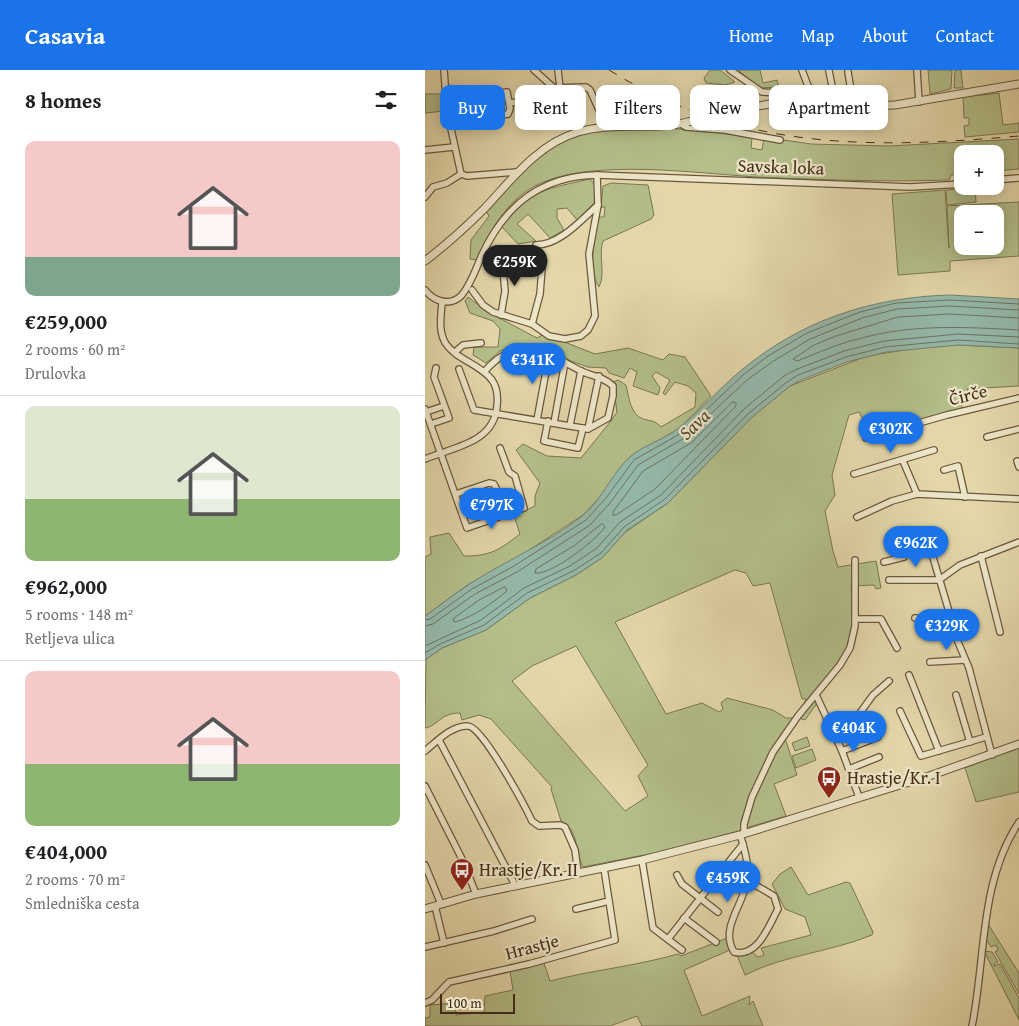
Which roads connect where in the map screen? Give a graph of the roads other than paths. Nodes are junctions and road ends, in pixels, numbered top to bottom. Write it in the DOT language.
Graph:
graph roads {
  1 [pos="444,70"];
  2 [pos="535,70"];
  3 [pos="558,70"];
  4 [pos="730,70"];
  5 [pos="803,70"];
  6 [pos="917,70"];
  7 [pos="829,71"];
  8 [pos="848,72"];
  9 [pos="1019,84"];
  10 [pos="553,85"];
  11 [pos="557,85"];
  12 [pos="808,85"];
  13 [pos="832,85"];
  14 [pos="850,85"];
  15 [pos="586,87"];
  16 [pos="769,92"];
  17 [pos="515,102"];
  18 [pos="596,102"];
  19 [pos="919,102"];
  20 [pos="509,103"];
  21 [pos="769,104"];
  22 [pos="888,105"];
  23 [pos="680,123"];
  24 [pos="685,123"];
  25 [pos="596,128"];
  26 [pos="780,140"];
  27 [pos="454,147"];
  28 [pos="425,150"];
  29 [pos="516,172"];
  30 [pos="461,174"];
  31 [pos="597,175"];
  32 [pos="1019,178"];
  33 [pos="1004,179"];
  34 [pos="954,185"];
  35 [pos="425,197"];
  36 [pos="598,205"];
  37 [pos="536,245"];
  38 [pos="502,260"];
  39 [pos="425,261"];
  40 [pos="542,268"];
  41 [pos="425,290"];
  42 [pos="472,290"];
  43 [pos="442,302"];
  44 [pos="501,315"];
  45 [pos="532,324"];
  46 [pos="481,343"];
  47 [pos="455,352"];
  48 [pos="549,355"];
  49 [pos="565,362"];
  50 [pos="436,368"];
  51 [pos="459,369"];
  52 [pos="581,371"];
  53 [pos="484,372"];
  54 [pos="599,376"];
  55 [pos="1019,398"];
  56 [pos="444,406"];
  57 [pos="425,410"];
  58 [pos="496,413"];
  59 [pos="537,420"];
  60 [pos="551,422"];
  61 [pos="431,424"];
  62 [pos="571,426"];
  63 [pos="586,428"];
  64 [pos="1019,429"];
  65 [pos="987,437"];
  66 [pos="866,438"];
  67 [pos="500,448"];
  68 [pos="934,450"];
  69 [pos="442,452"];
  70 [pos="425,459"];
  71 [pos="903,461"];
  72 [pos="944,470"];
  73 [pos="854,474"];
  74 [pos="456,494"];
  75 [pos="917,494"];
  76 [pos="965,497"];
  77 [pos="1019,500"];
  78 [pos="461,508"];
  79 [pos="857,517"];
  80 [pos="1019,542"];
  81 [pos="981,556"];
  82 [pos="855,560"];
  83 [pos="884,562"];
  84 [pos="889,580"];
  85 [pos="939,580"];
  86 [pos="915,618"];
  87 [pos="855,619"];
  88 [pos="953,625"];
  89 [pos="1000,632"];
  90 [pos="897,648"];
  91 [pos="965,660"];
  92 [pos="930,662"];
  93 [pos="909,675"];
  94 [pos="889,681"];
  95 [pos="817,695"];
  96 [pos="956,695"];
  97 [pos="900,711"];
  98 [pos="834,734"];
  99 [pos="878,737"];
  100 [pos="986,737"];
  101 [pos="439,740"];
  102 [pos="970,742"];
  103 [pos="1019,744"];
  104 [pos="425,751"];
  105 [pos="842,751"];
  106 [pos="939,751"];
  107 [pos="992,755"];
  108 [pos="879,758"];
  109 [pos="849,769"];
  110 [pos="425,786"];
  111 [pos="859,797"];
  112 [pos="1019,822"];
  113 [pos="742,834"];
  114 [pos="743,844"];
  115 [pos="642,860"];
  116 [pos="425,865"];
  117 [pos="604,868"];
  118 [pos="578,873"];
  119 [pos="677,875"];
  120 [pos="747,880"];
  121 [pos="515,886"];
  122 [pos="476,894"];
  123 [pos="700,897"];
  124 [pos="609,901"];
  125 [pos="438,905"];
  126 [pos="425,909"];
  127 [pos="576,909"];
  128 [pos="718,912"];
  129 [pos="684,918"];
  130 [pos="532,919"];
  131 [pos="668,939"];
  132 [pos="716,942"];
  133 [pos="444,943"];
  134 [pos="425,947"];
  135 [pos="682,950"];
  136 [pos="425,1003"];
  137 [pos="972,1026"];
  1 -- 27 [label="street"];
  2 -- 10 [label="street"];
  3 -- 11 [label="street"];
  4 -- 16 [label="street"];
  5 -- 12 [label="street"];
  6 -- 19 [label="street"];
  7 -- 13 [label="street"];
  8 -- 14 [label="street"];
  9 -- 19 [label="street"];
  15 -- 18 [label="street"];
  17 -- 20 [label="street"];
  19 -- 22 [label="street"];
  20 -- 20 [label="street"];
  21 -- 24 [label="street, bridge"];
  23 -- 24 [label="street"];
  24 -- 26 [label="street"];
  25 -- 29 [label="street"];
  27 -- 28 [label="street"];
  27 -- 30 [label="street"];
  29 -- 30 [label="street"];
  29 -- 39 [label="street"];
  30 -- 35 [label="street"];
  31 -- 34 [label="street, Savska loka"];
  31 -- 36 [label="street"];
  31 -- 43 [label="street, Savska loka"];
  32 -- 33 [label="street"];
  36 -- 37 [label="street"];
  36 -- 45 [label="street"];
  38 -- 44 [label="street"];
  40 -- 45 [label="street"];
  41 -- 43 [label="street"];
  42 -- 44 [label="street"];
  43 -- 47 [label="street"];
  44 -- 45 [label="street"];
  46 -- 47 [label="street"];
  47 -- 53 [label="street"];
  48 -- 49 [label="street"];
  48 -- 53 [label="street"];
  48 -- 59 [label="street"];
  49 -- 52 [label="street"];
  49 -- 60 [label="street"];
  50 -- 56 [label="street"];
  51 -- 58 [label="street"];
  52 -- 54 [label="street"];
  52 -- 62 [label="street"];
  53 -- 58 [label="street"];
  54 -- 63 [label="street"];
  54 -- 63 [label="street"];
  55 -- 66 [label="street, Čirče"];
  56 -- 57 [label="street"];
  56 -- 61 [label="street"];
  57 -- 61 [label="street"];
  58 -- 59 [label="street"];
  58 -- 69 [label="street"];
  59 -- 60 [label="street"];
  60 -- 62 [label="street"];
  60 -- 63 [label="street"];
  61 -- 69 [label="street"];
  62 -- 63 [label="street"];
  64 -- 65 [label="street"];
  67 -- 78 [label="street"];
  68 -- 71 [label="street"];
  69 -- 70 [label="street"];
  69 -- 74 [label="street"];
  71 -- 73 [label="street"];
  71 -- 75 [label="street"];
  72 -- 76 [label="street"];
  74 -- 78 [label="street"];
  74 -- 78 [label="street"];
  75 -- 76 [label="street"];
  75 -- 79 [label="street"];
  76 -- 77 [label="street"];
  80 -- 81 [label="street"];
  81 -- 85 [label="street"];
  81 -- 89 [label="street"];
  82 -- 87 [label="street"];
  83 -- 85 [label="street"];
  84 -- 85 [label="street"];
  85 -- 88 [label="street"];
  86 -- 88 [label="street"];
  87 -- 90 [label="street"];
  87 -- 95 [label="street"];
  88 -- 91 [label="street"];
  91 -- 92 [label="street"];
  91 -- 100 [label="street"];
  93 -- 106 [label="street"];
  94 -- 98 [label="street"];
  95 -- 98 [label="street"];
  95 -- 113 [label="street"];
  96 -- 102 [label="street"];
  97 -- 106 [label="street"];
  98 -- 105 [label="street"];
  99 -- 105 [label="street"];
  100 -- 102 [label="street"];
  100 -- 107 [label="street"];
  101 -- 104 [label="street"];
  101 -- 118 [label="street"];
  101 -- 121 [label="street"];
  102 -- 106 [label="street"];
  103 -- 107 [label="street"];
  105 -- 109 [label="street"];
  107 -- 111 [label="street"];
  108 -- 109 [label="street"];
  109 -- 111 [label="street"];
  110 -- 122 [label="street"];
  111 -- 113 [label="street"];
  112 -- 137 [label="street"];
  113 -- 114 [label="street"];
  113 -- 115 [label="street"];
  114 -- 120 [label="street"];
  114 -- 123 [label="street"];
  115 -- 117 [label="street"];
  115 -- 131 [label="street"];
  116 -- 125 [label="street"];
  117 -- 118 [label="street"];
  117 -- 124 [label="street, Hrastje"];
  118 -- 121 [label="street"];
  119 -- 123 [label="street"];
  120 -- 120 [label="street"];
  121 -- 122 [label="street"];
  122 -- 125 [label="street"];
  123 -- 128 [label="street"];
  123 -- 129 [label="street"];
  124 -- 127 [label="street"];
  124 -- 136 [label="street, Hrastje"];
  125 -- 126 [label="street"];
  125 -- 133 [label="street"];
  129 -- 131 [label="street"];
  129 -- 132 [label="street"];
  130 -- 133 [label="street, Hrastje"];
  131 -- 135 [label="street"];
  133 -- 134 [label="street, Hrastje"];
}
